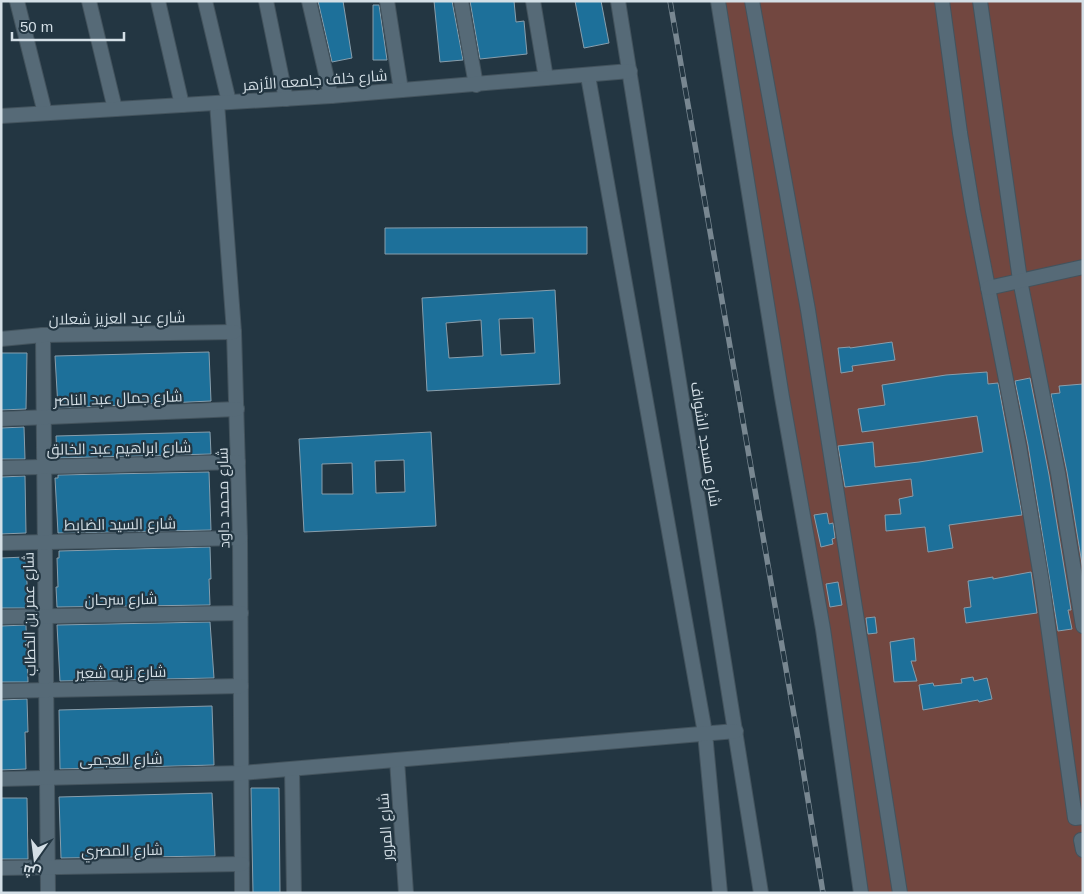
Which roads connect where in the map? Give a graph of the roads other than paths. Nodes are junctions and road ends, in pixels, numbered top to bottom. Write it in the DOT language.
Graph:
graph roads {
  1 [pos="17,1"];
  2 [pos="89,1"];
  3 [pos="158,1"];
  4 [pos="205,1"];
  5 [pos="266,1"];
  6 [pos="309,1"];
  7 [pos="387,1"];
  8 [pos="461,1"];
  9 [pos="533,1"];
  10 [pos="618,1"];
  11 [pos="718,1"];
  12 [pos="752,1"];
  13 [pos="942,1"];
  14 [pos="980,1"];
  15 [pos="630,72"];
  16 [pos="588,76"];
  17 [pos="546,78"];
  18 [pos="476,85"];
  19 [pos="401,90"];
  20 [pos="331,96"];
  21 [pos="286,99"];
  22 [pos="223,103"];
  23 [pos="182,105"];
  24 [pos="115,109"];
  25 [pos="45,113"];
  26 [pos="1,116"];
  27 [pos="1083,267"];
  28 [pos="1020,280"];
  29 [pos="988,288"];
  30 [pos="234,332"];
  31 [pos="43,335"];
  32 [pos="1,339"];
  33 [pos="236,409"];
  34 [pos="43,417"];
  35 [pos="1,419"];
  36 [pos="238,462"];
  37 [pos="44,466"];
  38 [pos="1,468"];
  39 [pos="240,538"];
  40 [pos="45,542"];
  41 [pos="1,543"];
  42 [pos="241,613"];
  43 [pos="45,616"];
  44 [pos="1,617"];
  45 [pos="1083,626"];
  46 [pos="241,686"];
  47 [pos="46,690"];
  48 [pos="1,691"];
  49 [pos="736,731"];
  50 [pos="705,733"];
  51 [pos="397,760"];
  52 [pos="292,769"];
  53 [pos="242,773"];
  54 [pos="47,777"];
  55 [pos="1,779"];
  56 [pos="1083,817"];
  57 [pos="1083,840"];
  58 [pos="1083,850"];
  59 [pos="242,864"];
  60 [pos="48,867"];
  61 [pos="1,868"];
  62 [pos="48,893"];
  63 [pos="242,893"];
  64 [pos="294,893"];
  65 [pos="406,893"];
  66 [pos="720,893"];
  67 [pos="762,893"];
  68 [pos="861,893"];
  69 [pos="900,893"];
  1 -- 25 [label="street"];
  2 -- 24 [label="street"];
  3 -- 23 [label="street"];
  4 -- 22 [label="street, شارع محمد داود"];
  5 -- 21 [label="street"];
  6 -- 20 [label="street"];
  7 -- 19 [label="street"];
  8 -- 18 [label="street"];
  9 -- 17 [label="street"];
  10 -- 15 [label="street, شارع مسجد الشواف"];
  11 -- 68 [label="street"];
  12 -- 69 [label="street"];
  13 -- 29 [label="street"];
  14 -- 28 [label="street"];
  15 -- 16 [label="street, شارع خلف جامعه الأزهر"];
  15 -- 49 [label="street, شارع مسجد الشواف"];
  16 -- 17 [label="street, شارع خلف جامعه الأزهر"];
  16 -- 50 [label="street"];
  17 -- 18 [label="street, شارع خلف جامعه الأزهر"];
  18 -- 19 [label="street, شارع خلف جامعه الأزهر"];
  19 -- 20 [label="street, شارع خلف جامعه الأزهر"];
  20 -- 21 [label="street, شارع خلف جامعه الأزهر"];
  21 -- 22 [label="street, شارع خلف جامعه الأزهر"];
  22 -- 23 [label="street, شارع خلف جامعه الأزهر"];
  22 -- 30 [label="street, شارع محمد داود"];
  23 -- 24 [label="street, شارع خلف جامعه الأزهر"];
  24 -- 25 [label="street, شارع خلف جامعه الأزهر"];
  25 -- 26 [label="street, شارع خلف جامعه الأزهر"];
  27 -- 28 [label="street"];
  28 -- 29 [label="street"];
  28 -- 45 [label="street"];
  29 -- 56 [label="street"];
  30 -- 31 [label="street, شارع عبد العزيز شعلان"];
  30 -- 33 [label="street, شارع محمد داود"];
  31 -- 32 [label="street, شارع عبد العزيز شعلان"];
  31 -- 34 [label="street, شارع عمر بن الخطاب"];
  33 -- 34 [label="street, شارع جمال عبد الناصر"];
  33 -- 36 [label="street, شارع محمد داود"];
  34 -- 35 [label="street, شارع جمال عبد الناصر"];
  34 -- 37 [label="street, شارع عمر بن الخطاب"];
  36 -- 37 [label="street, شارع ابراهيم عبد الخالق"];
  36 -- 39 [label="street, شارع محمد داود"];
  37 -- 38 [label="street, شارع ابراهيم عبد الخالق"];
  37 -- 40 [label="street, شارع عمر بن الخطاب"];
  39 -- 40 [label="street, شارع السيد الضابط"];
  39 -- 42 [label="street, شارع محمد داود"];
  40 -- 41 [label="street, شارع السيد الضابط"];
  40 -- 43 [label="street, شارع عمر بن الخطاب"];
  42 -- 43 [label="street, شارع سرحان"];
  42 -- 46 [label="street, شارع محمد داود"];
  43 -- 44 [label="street, شارع سرحان"];
  43 -- 47 [label="street, شارع عمر بن الخطاب"];
  46 -- 47 [label="street, شارع نزيه شعير"];
  46 -- 53 [label="street, شارع محمد داود"];
  47 -- 48 [label="street, شارع نزيه شعير"];
  47 -- 54 [label="street, شارع عمر بن الخطاب"];
  49 -- 50 [label="street, شارع العجمى"];
  49 -- 67 [label="street, شارع مسجد الشواف"];
  50 -- 51 [label="street, شارع العجمى"];
  50 -- 66 [label="street"];
  51 -- 52 [label="street, شارع العجمى"];
  51 -- 65 [label="street, شارع المرور"];
  52 -- 53 [label="street, شارع العجمى"];
  52 -- 64 [label="street"];
  53 -- 54 [label="street, شارع العجمى"];
  53 -- 59 [label="street, شارع محمد داود"];
  54 -- 55 [label="street, شارع العجمى"];
  54 -- 60 [label="street, شارع عمر بن الخطاب"];
  57 -- 58 [label="street"];
  59 -- 60 [label="street, شارع المصري"];
  59 -- 63 [label="street, شارع محمد داود"];
  60 -- 61 [label="street, شارع المصري"];
  60 -- 62 [label="street, شارع عمر بن الخطاب"];
}
